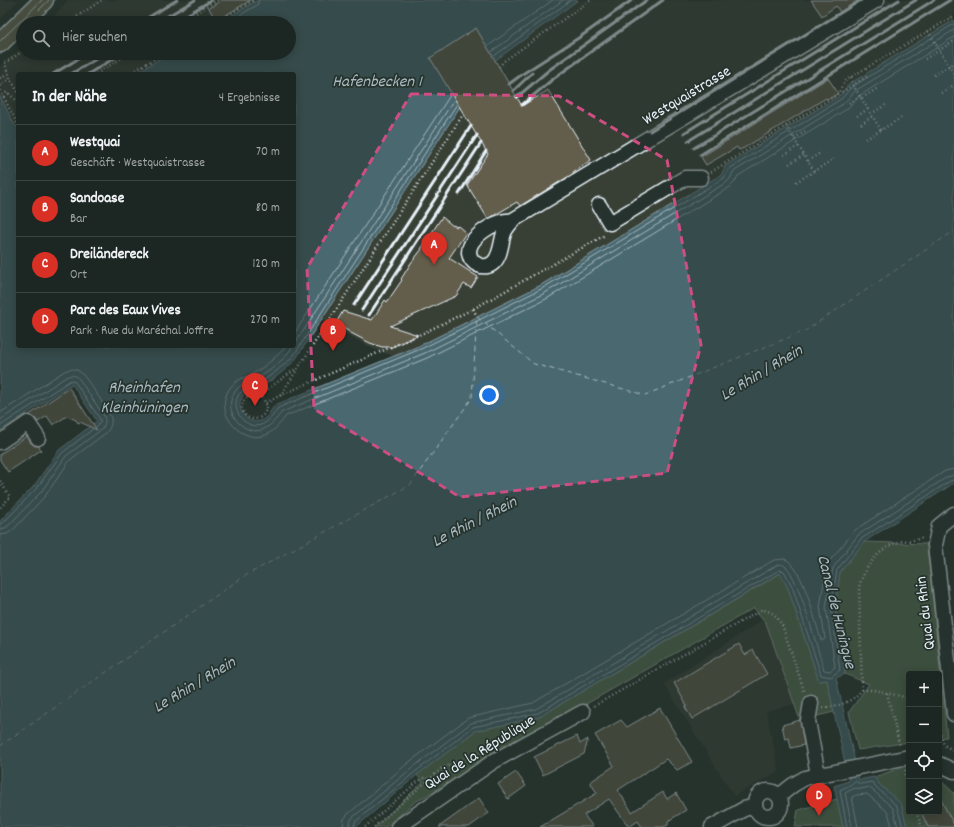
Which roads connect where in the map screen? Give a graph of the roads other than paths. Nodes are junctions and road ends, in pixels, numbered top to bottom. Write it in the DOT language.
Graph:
graph roads {
  1 [pos="44,0"];
  2 [pos="877,0"];
  3 [pos="28,16"];
  4 [pos="16,28"];
  5 [pos="0,44"];
  6 [pos="701,178"];
  7 [pos="599,205"];
  8 [pos="513,220"];
  9 [pos="38,438"];
  10 [pos="0,442"];
  11 [pos="954,514"];
  12 [pos="952,680"];
  13 [pos="811,703"];
  14 [pos="583,712"];
  15 [pos="954,714"];
  16 [pos="904,757"];
  17 [pos="942,765"];
  18 [pos="954,770"];
  19 [pos="824,774"];
  20 [pos="779,796"];
  21 [pos="755,806"];
  22 [pos="777,821"];
  23 [pos="398,827"];
  24 [pos="712,827"];
  1 -- 3 [label="main road"];
  2 -- 8 [label="street, Westquaistrasse"];
  4 -- 5 [label="main road"];
  6 -- 7 [label="street"];
  9 -- 10 [label="street"];
  11 -- 12 [label="street, Quai du Rhin"];
  12 -- 15 [label="street, Quai du Rhin"];
  13 -- 19 [label="street"];
  14 -- 23 [label="street, Quai de la République"];
  16 -- 19 [label="street"];
  17 -- 18 [label="street"];
  19 -- 20 [label="street"];
  20 -- 21 [label="street"];
  20 -- 22 [label="street"];
  21 -- 22 [label="street"];
  21 -- 24 [label="street"];
}
